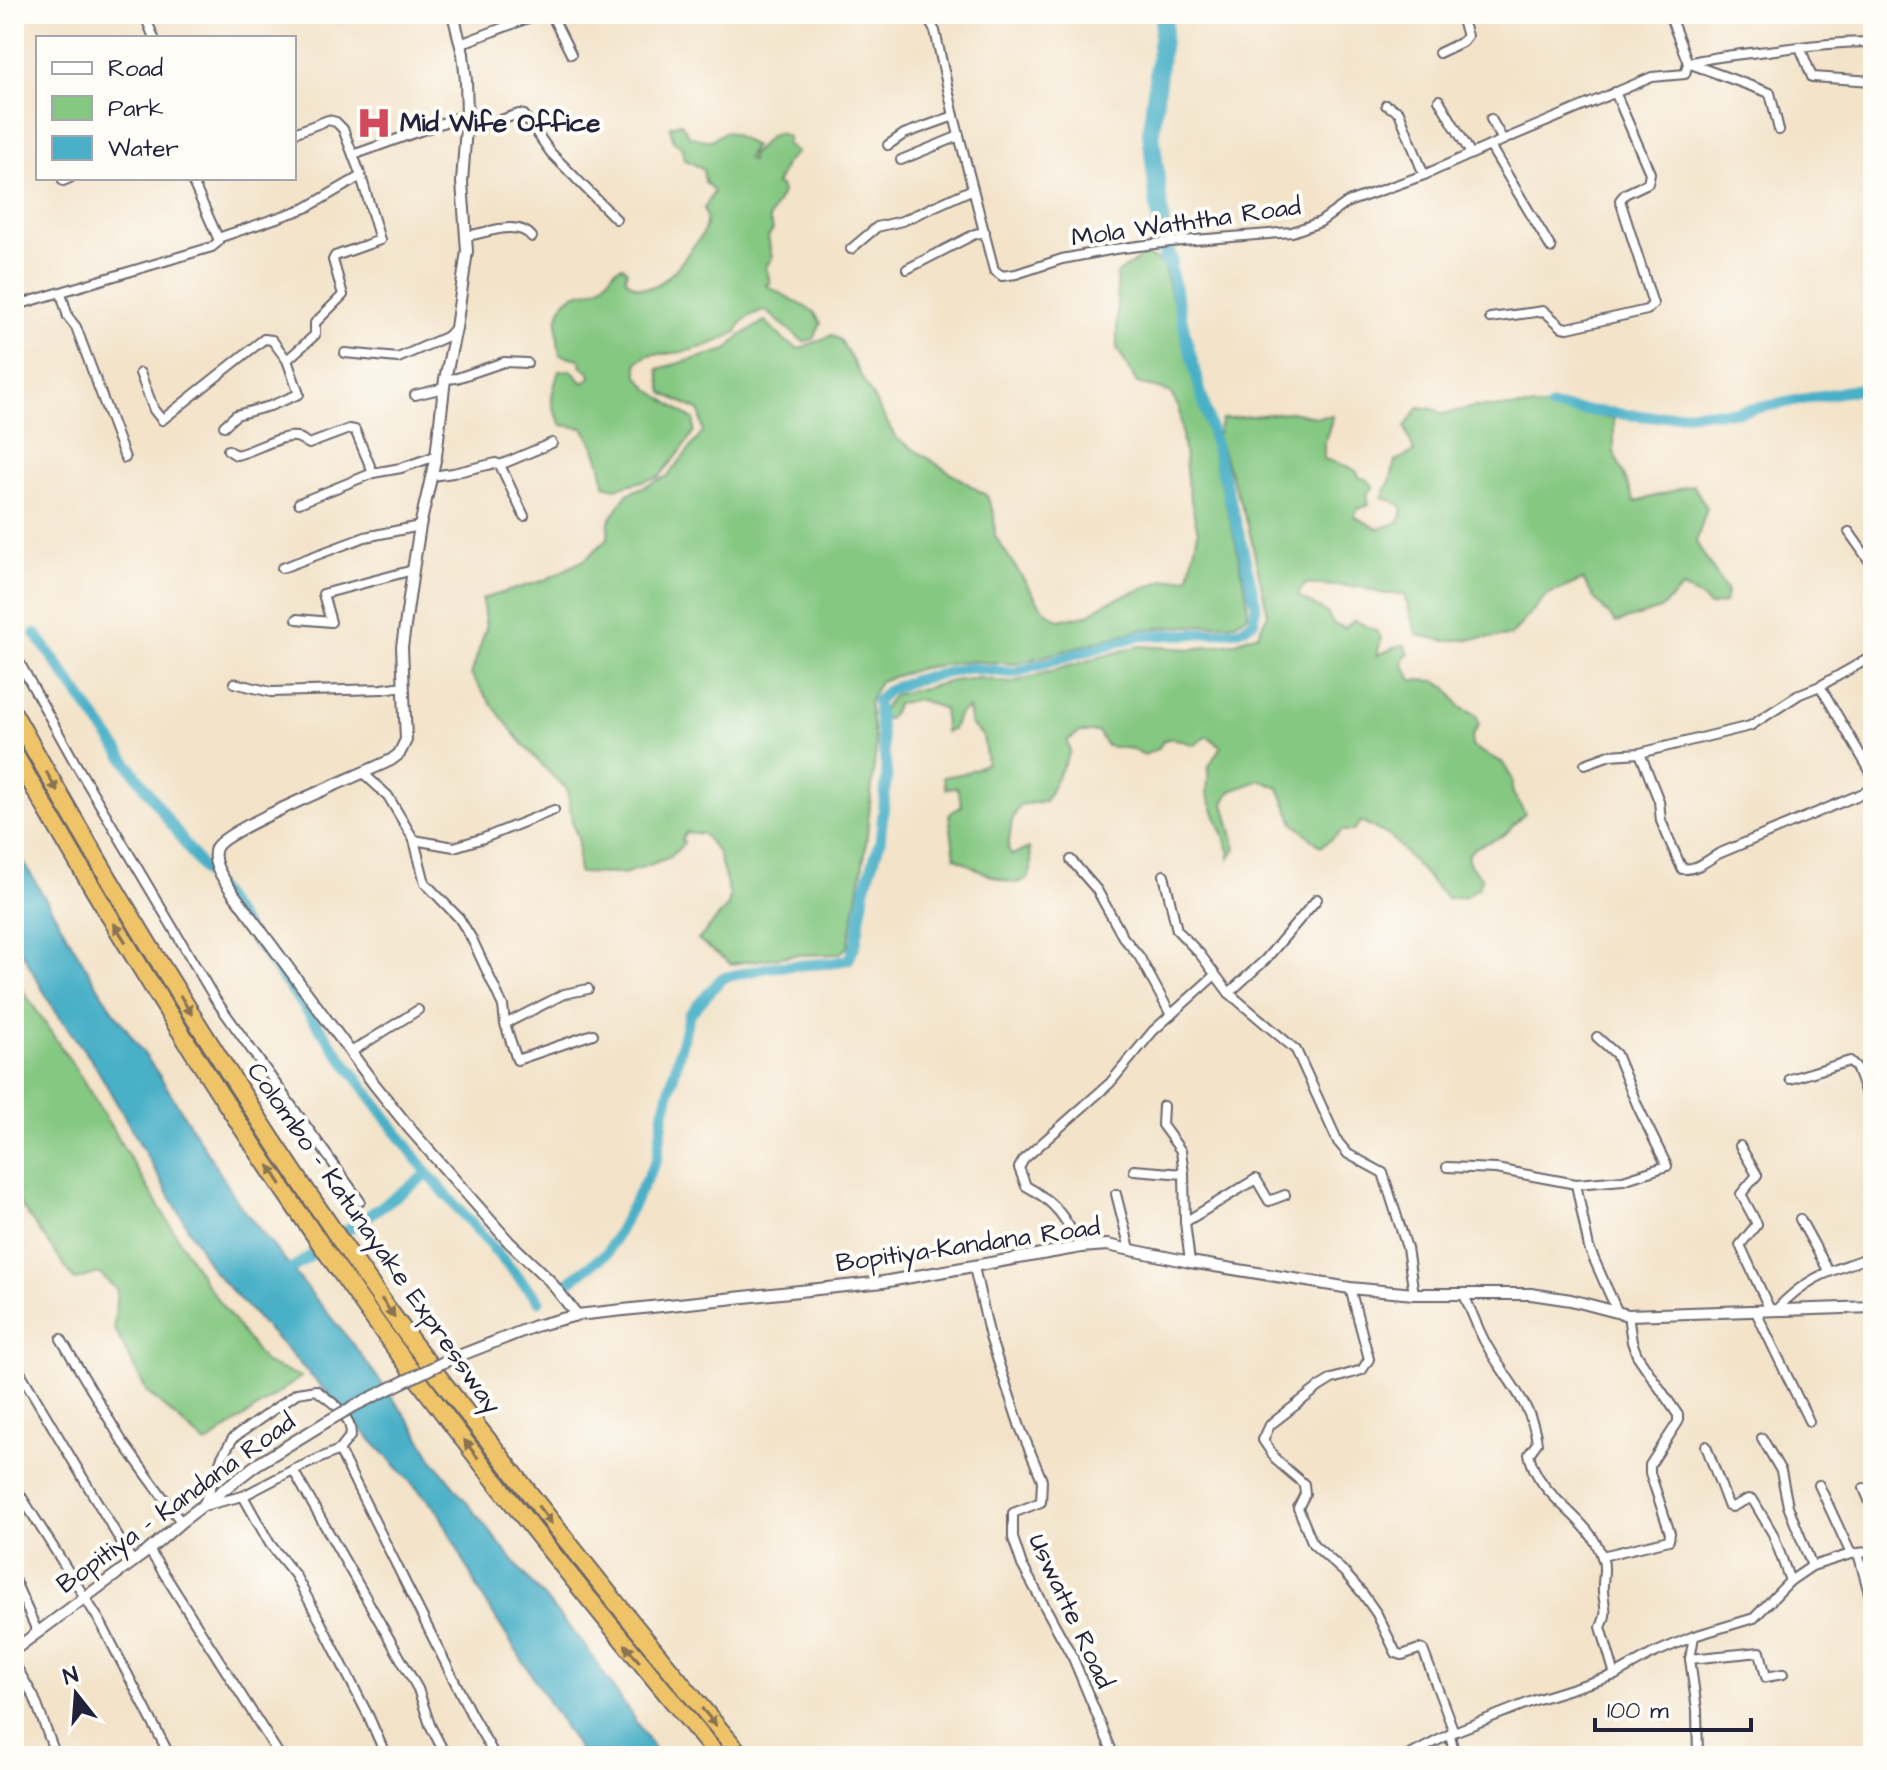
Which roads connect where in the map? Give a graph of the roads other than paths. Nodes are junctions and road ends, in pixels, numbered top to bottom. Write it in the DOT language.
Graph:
graph roads {
  1 [pos="149,14"];
  2 [pos="453,14"];
  3 [pos="539,14"];
  4 [pos="551,14"];
  5 [pos="925,14"];
  6 [pos="1460,14"];
  7 [pos="1669,14"];
  8 [pos="153,36"];
  9 [pos="1873,42"];
  10 [pos="460,44"];
  11 [pos="1800,47"];
  12 [pos="1439,53"];
  13 [pos="571,54"];
  14 [pos="1688,63"];
  15 [pos="1873,81"];
  16 [pos="1615,92"];
  17 [pos="1439,100"];
  18 [pos="1386,105"];
  19 [pos="467,114"];
  20 [pos="954,116"];
  21 [pos="1491,119"];
  22 [pos="1779,130"];
  23 [pos="466,131"];
  24 [pos="296,132"];
  25 [pos="959,136"];
  26 [pos="1503,140"];
  27 [pos="888,145"];
  28 [pos="1490,146"];
  29 [pos="1471,154"];
  30 [pos="353,155"];
  31 [pos="901,160"];
  32 [pos="1424,175"];
  33 [pos="361,176"];
  34 [pos="192,180"];
  35 [pos="973,189"];
  36 [pos="616,219"];
  37 [pos="985,232"];
  38 [pos="467,236"];
  39 [pos="532,237"];
  40 [pos="218,238"];
  41 [pos="1551,248"];
  42 [pos="851,249"];
  43 [pos="907,269"];
  44 [pos="61,293"];
  45 [pos="14,306"];
  46 [pos="1490,318"];
  47 [pos="456,328"];
  48 [pos="345,353"];
  49 [pos="287,360"];
  50 [pos="527,363"];
  51 [pos="140,373"];
  52 [pos="444,384"];
  53 [pos="415,395"];
  54 [pos="224,426"];
  55 [pos="552,443"];
  56 [pos="228,450"];
  57 [pos="436,456"];
  58 [pos="125,458"];
  59 [pos="500,465"];
  60 [pos="373,473"];
  61 [pos="432,476"];
  62 [pos="299,503"];
  63 [pos="524,516"];
  64 [pos="420,526"];
  65 [pos="1849,532"];
  66 [pos="1873,566"];
  67 [pos="282,568"];
  68 [pos="413,570"];
  69 [pos="297,619"];
  70 [pos="14,653"];
  71 [pos="1873,656"];
  72 [pos="234,683"];
  73 [pos="404,686"];
  74 [pos="1820,686"];
  75 [pos="14,714"];
  76 [pos="14,753"];
  77 [pos="1640,753"];
  78 [pos="1585,764"];
  79 [pos="363,773"];
  80 [pos="1873,776"];
  81 [pos="1873,789"];
  82 [pos="554,810"];
  83 [pos="414,840"];
  84 [pos="1071,860"];
  85 [pos="1164,875"];
  86 [pos="1317,899"];
  87 [pos="1215,975"];
  88 [pos="588,989"];
  89 [pos="1229,993"];
  90 [pos="418,1010"];
  91 [pos="1171,1015"];
  92 [pos="505,1024"];
  93 [pos="593,1034"];
  94 [pos="1597,1037"];
  95 [pos="351,1052"];
  96 [pos="1790,1079"];
  97 [pos="1163,1106"];
  98 [pos="1873,1113"];
  99 [pos="1740,1146"];
  100 [pos="1447,1167"];
  101 [pos="1134,1170"];
  102 [pos="1184,1174"];
  103 [pos="1576,1184"];
  104 [pos="1116,1194"];
  105 [pos="1285,1195"];
  106 [pos="360,1201"];
  107 [pos="1800,1219"];
  108 [pos="1185,1222"];
  109 [pos="1081,1247"];
  110 [pos="1130,1249"];
  111 [pos="1873,1256"];
  112 [pos="1190,1262"];
  113 [pos="974,1267"];
  114 [pos="1829,1272"];
  115 [pos="1350,1288"];
  116 [pos="1414,1294"];
  117 [pos="1464,1295"];
  118 [pos="1873,1307"];
  119 [pos="1773,1310"];
  120 [pos="1756,1312"];
  121 [pos="1623,1314"];
  122 [pos="577,1315"];
  123 [pos="61,1339"];
  124 [pos="14,1362"];
  125 [pos="1809,1421"];
  126 [pos="326,1422"];
  127 [pos="1762,1438"];
  128 [pos="1706,1446"];
  129 [pos="339,1450"];
  130 [pos="293,1470"];
  131 [pos="14,1485"];
  132 [pos="1819,1485"];
  133 [pos="1864,1488"];
  134 [pos="243,1496"];
  135 [pos="203,1506"];
  136 [pos="1873,1510"];
  137 [pos="181,1522"];
  138 [pos="149,1550"];
  139 [pos="1873,1551"];
  140 [pos="1854,1553"];
  141 [pos="1602,1556"];
  142 [pos="133,1562"];
  143 [pos="1812,1566"];
  144 [pos="14,1579"];
  145 [pos="1790,1581"];
  146 [pos="84,1598"];
  147 [pos="1873,1608"];
  148 [pos="37,1631"];
  149 [pos="1694,1636"];
  150 [pos="14,1650"];
  151 [pos="1690,1659"];
  152 [pos="14,1663"];
  153 [pos="1783,1674"];
  154 [pos="1615,1675"];
  155 [pos="1452,1734"];
  156 [pos="56,1756"];
  157 [pos="170,1756"];
  158 [pos="280,1756"];
  159 [pos="386,1756"];
  160 [pos="446,1756"];
  161 [pos="495,1756"];
  162 [pos="718,1756"];
  163 [pos="742,1756"];
  164 [pos="1114,1756"];
  165 [pos="1408,1756"];
  166 [pos="1455,1756"];
  167 [pos="1698,1756"];
  1 -- 8 [label="street"];
  2 -- 10 [label="street"];
  3 -- 10 [label="street"];
  4 -- 13 [label="street"];
  5 -- 20 [label="street, Mola Waththa Road"];
  6 -- 12 [label="street"];
  7 -- 14 [label="street"];
  9 -- 11 [label="street"];
  10 -- 19 [label="street"];
  11 -- 14 [label="street"];
  11 -- 15 [label="street"];
  14 -- 16 [label="street, Mola Waththa Road"];
  14 -- 22 [label="street"];
  16 -- 26 [label="street, Mola Waththa Road"];
  16 -- 46 [label="street"];
  17 -- 29 [label="street"];
  18 -- 32 [label="street"];
  19 -- 23 [label="street"];
  19 -- 30 [label="street"];
  20 -- 25 [label="street, Mola Waththa Road"];
  20 -- 27 [label="street"];
  21 -- 26 [label="street"];
  23 -- 36 [label="street"];
  23 -- 38 [label="street"];
  24 -- 30 [label="street"];
  25 -- 31 [label="street"];
  25 -- 35 [label="street, Mola Waththa Road"];
  26 -- 28 [label="street, Mola Waththa Road"];
  28 -- 29 [label="street, Mola Waththa Road"];
  28 -- 41 [label="street"];
  29 -- 32 [label="street, Mola Waththa Road"];
  30 -- 33 [label="street"];
  32 -- 37 [label="street, Mola Waththa Road"];
  33 -- 40 [label="street"];
  33 -- 49 [label="street"];
  34 -- 40 [label="street"];
  35 -- 37 [label="street, Mola Waththa Road"];
  35 -- 42 [label="street"];
  37 -- 43 [label="street"];
  38 -- 39 [label="street"];
  38 -- 47 [label="street"];
  40 -- 44 [label="street"];
  44 -- 45 [label="street"];
  44 -- 58 [label="street"];
  47 -- 48 [label="street"];
  47 -- 52 [label="street"];
  49 -- 51 [label="street"];
  49 -- 54 [label="street"];
  50 -- 52 [label="street"];
  52 -- 53 [label="street"];
  52 -- 57 [label="street"];
  55 -- 59 [label="street"];
  56 -- 60 [label="street"];
  57 -- 60 [label="street"];
  57 -- 61 [label="street"];
  59 -- 61 [label="street"];
  59 -- 63 [label="street"];
  60 -- 62 [label="street"];
  61 -- 64 [label="street"];
  64 -- 67 [label="street"];
  64 -- 68 [label="street"];
  65 -- 66 [label="street"];
  68 -- 69 [label="street"];
  68 -- 73 [label="street"];
  70 -- 106 [label="street"];
  71 -- 74 [label="street"];
  72 -- 73 [label="street"];
  73 -- 79 [label="street"];
  74 -- 77 [label="street"];
  74 -- 80 [label="street"];
  75 -- 163 [label="highway, Colombo - Katunayake Expressway, one-way"];
  162 -- 76 [label="highway, Colombo - Katunayake Expressway, one-way"];
  77 -- 78 [label="street"];
  77 -- 81 [label="street"];
  79 -- 83 [label="street"];
  79 -- 95 [label="street"];
  82 -- 83 [label="street"];
  83 -- 92 [label="street"];
  84 -- 91 [label="street"];
  85 -- 87 [label="street"];
  86 -- 89 [label="street"];
  87 -- 89 [label="street"];
  87 -- 91 [label="street"];
  88 -- 92 [label="street"];
  89 -- 116 [label="street"];
  90 -- 95 [label="street"];
  91 -- 109 [label="street"];
  92 -- 93 [label="street"];
  94 -- 103 [label="street"];
  95 -- 122 [label="street"];
  96 -- 98 [label="street"];
  97 -- 102 [label="street"];
  99 -- 119 [label="street"];
  100 -- 103 [label="street"];
  101 -- 102 [label="street"];
  102 -- 108 [label="street"];
  103 -- 121 [label="street"];
  104 -- 110 [label="street"];
  105 -- 108 [label="street"];
  107 -- 114 [label="street"];
  108 -- 112 [label="street"];
  109 -- 110 [label="street, Bopitiya-Kandana Road"];
  109 -- 113 [label="street, Bopitiya-Kandana Road"];
  110 -- 112 [label="street, Bopitiya-Kandana Road"];
  111 -- 114 [label="street"];
  112 -- 115 [label="street, Bopitiya-Kandana Road"];
  113 -- 122 [label="street, Bopitiya-Kandana Road"];
  113 -- 164 [label="street, Uswatte Road"];
  114 -- 119 [label="street"];
  115 -- 116 [label="street, Bopitiya-Kandana Road"];
  115 -- 155 [label="street"];
  116 -- 117 [label="street, Bopitiya-Kandana Road"];
  117 -- 121 [label="street, Bopitiya-Kandana Road"];
  117 -- 141 [label="street"];
  118 -- 119 [label="street, Bopitiya-Kandana Road"];
  119 -- 120 [label="street, Bopitiya-Kandana Road"];
  120 -- 121 [label="street, Bopitiya-Kandana Road"];
  120 -- 125 [label="street"];
  121 -- 141 [label="street"];
  122 -- 126 [label="street, Bopitiya-Kandana Road, bridge"];
  123 -- 137 [label="street"];
  124 -- 142 [label="street"];
  126 -- 135 [label="street, Bopitiya – Kandana Road"];
  127 -- 143 [label="street"];
  128 -- 145 [label="street"];
  129 -- 130 [label="street"];
  129 -- 135 [label="street"];
  129 -- 161 [label="street"];
  130 -- 134 [label="street"];
  130 -- 160 [label="street"];
  131 -- 146 [label="street"];
  132 -- 140 [label="street"];
  133 -- 136 [label="street"];
  134 -- 135 [label="street"];
  134 -- 159 [label="street"];
  135 -- 137 [label="street, Bopitiya – Kandana Road"];
  137 -- 138 [label="street, Bopitiya – Kandana Road"];
  138 -- 142 [label="street, Bopitiya – Kandana Road"];
  138 -- 158 [label="street"];
  139 -- 140 [label="street"];
  140 -- 143 [label="street"];
  140 -- 147 [label="street"];
  141 -- 154 [label="street"];
  142 -- 146 [label="street, Bopitiya – Kandana Road"];
  143 -- 145 [label="street"];
  144 -- 148 [label="street"];
  145 -- 149 [label="street"];
  146 -- 148 [label="street, Bopitiya – Kandana Road"];
  146 -- 157 [label="street"];
  148 -- 150 [label="street, Bopitiya – Kandana Road"];
  149 -- 151 [label="street"];
  149 -- 154 [label="street"];
  151 -- 153 [label="street"];
  151 -- 167 [label="street"];
  152 -- 156 [label="street"];
  154 -- 155 [label="street"];
  155 -- 165 [label="street"];
  155 -- 166 [label="street"];
}
